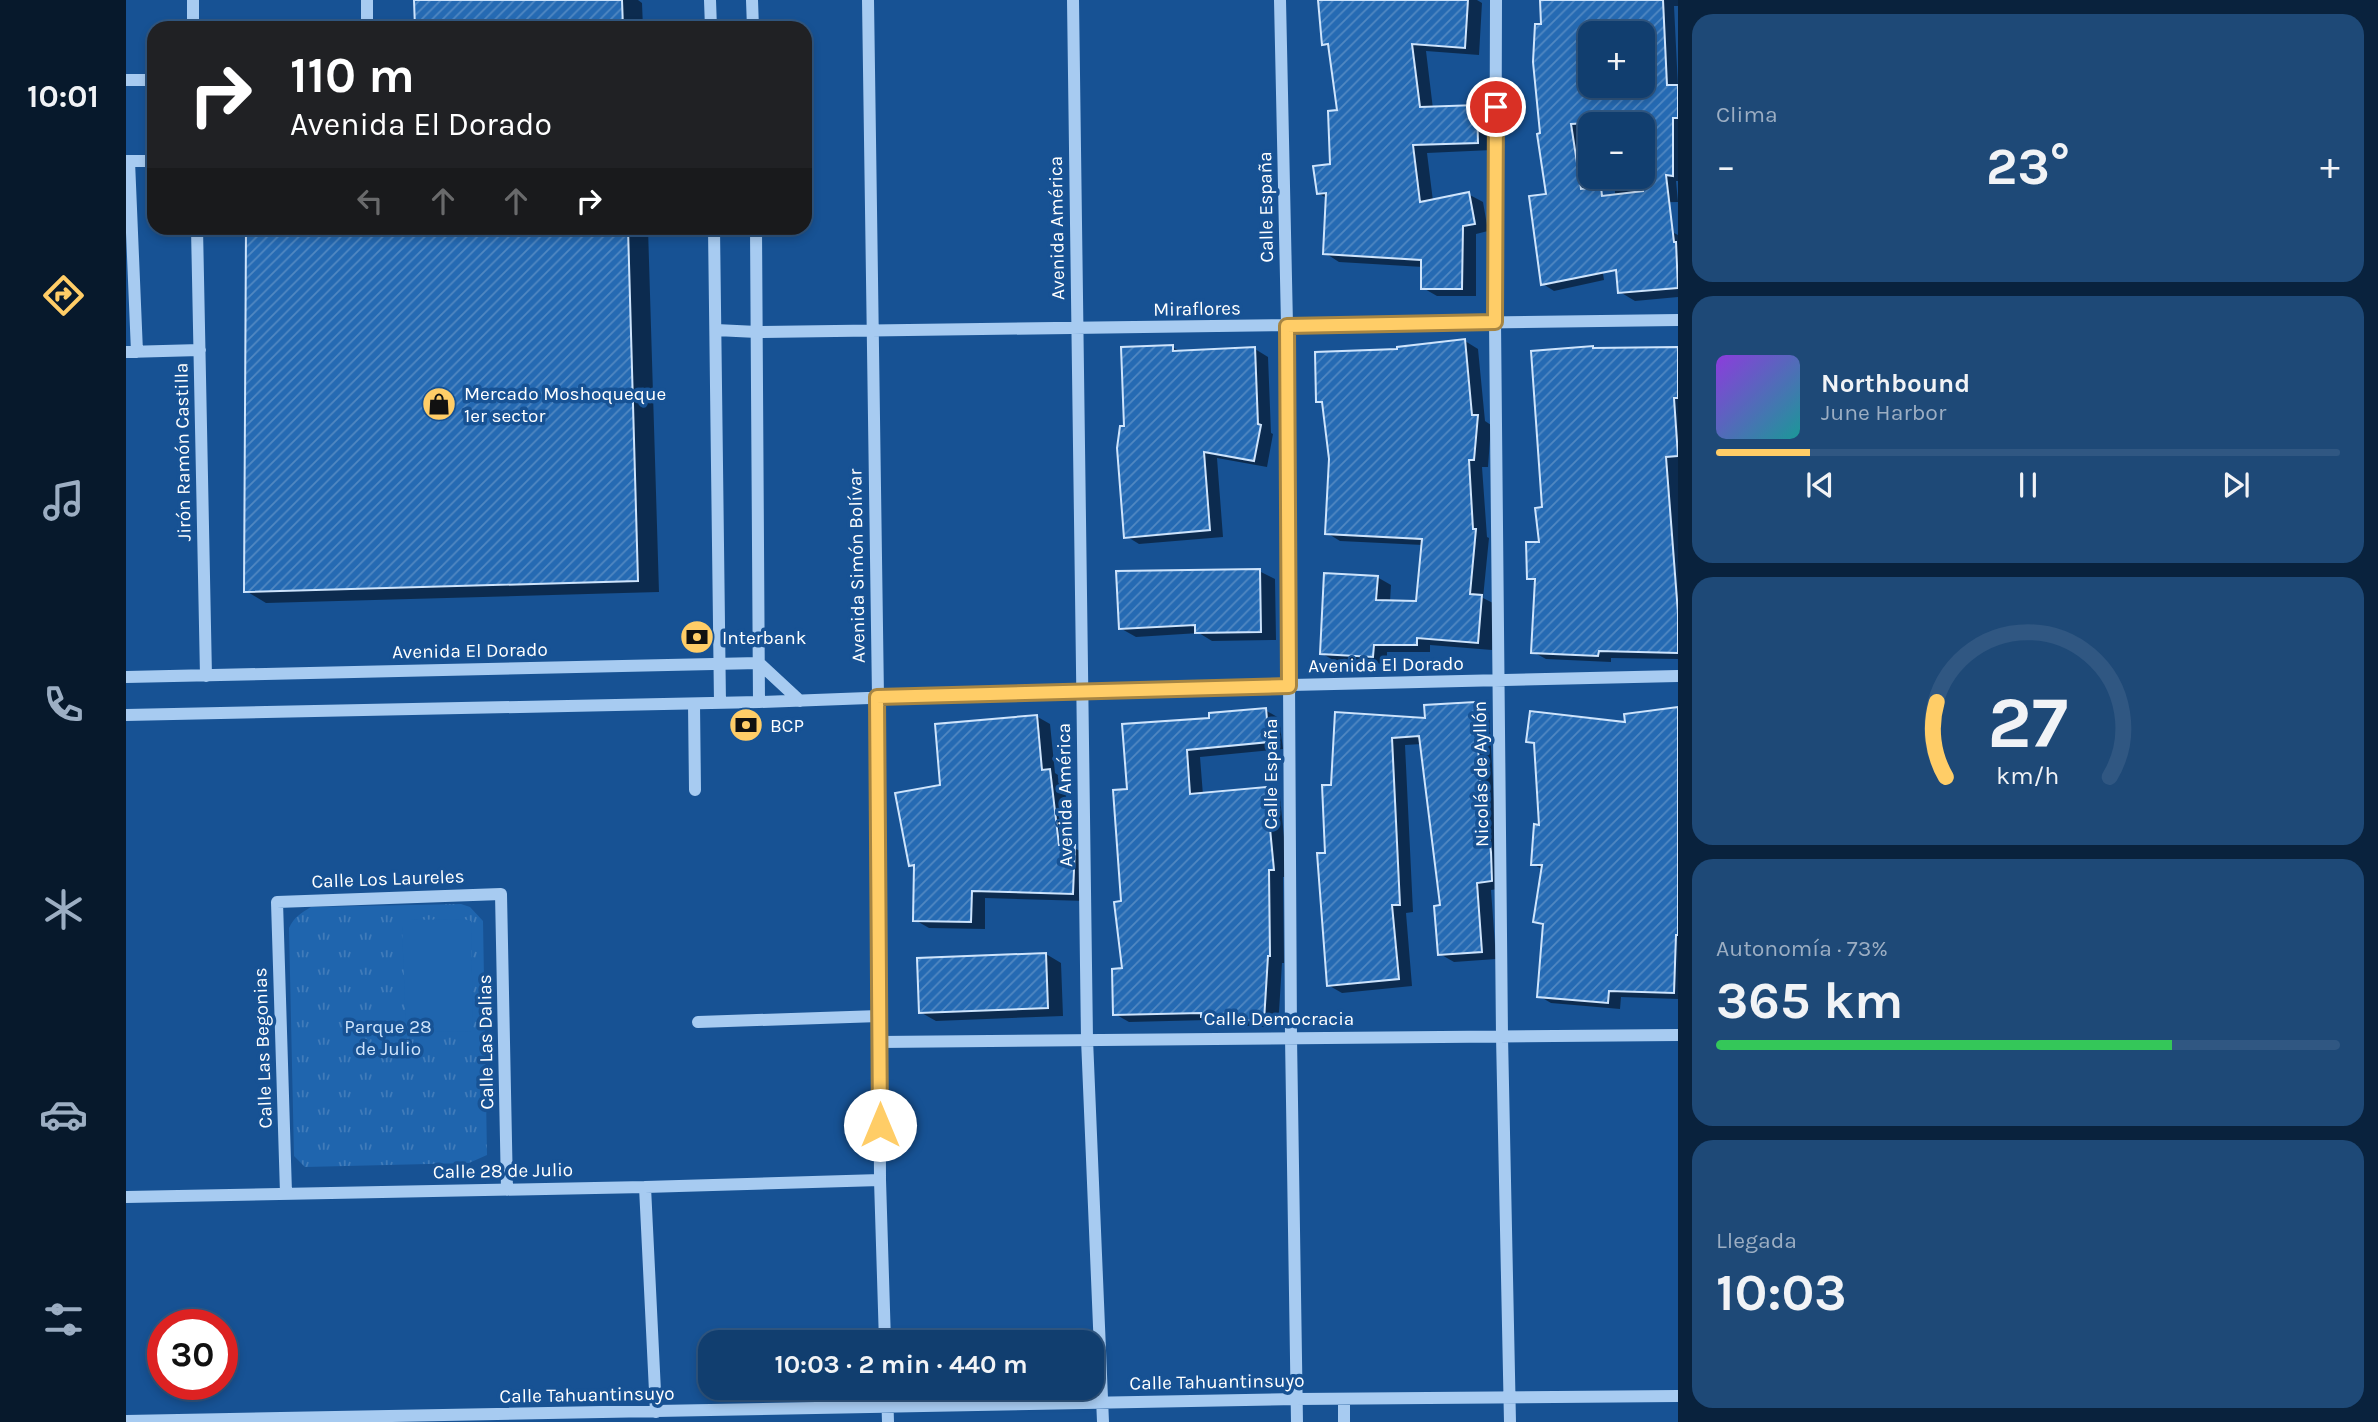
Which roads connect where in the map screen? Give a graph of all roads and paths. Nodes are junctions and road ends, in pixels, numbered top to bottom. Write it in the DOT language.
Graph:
graph roads {
  1 [pos="193,0"];
  2 [pos="367,0"];
  3 [pos="710,0"];
  4 [pos="752,0"];
  5 [pos="868,0"];
  6 [pos="1073,0"];
  7 [pos="1280,0"];
  8 [pos="1496,0"];
  9 [pos="193,21"];
  10 [pos="367,21"];
  11 [pos="711,21"];
  12 [pos="752,21"];
  13 [pos="126,80"];
  14 [pos="147,80"];
  15 [pos="128,161"];
  16 [pos="147,161"];
  17 [pos="197,235"];
  18 [pos="714,235"];
  19 [pos="756,235"];
  20 [pos="1678,320"];
  21 [pos="1495,322"];
  22 [pos="1287,326"];
  23 [pos="1076,328"];
  24 [pos="716,330"];
  25 [pos="872,330"];
  26 [pos="757,332"];
  27 [pos="200,350"];
  28 [pos="132,352"];
  29 [pos="721,662"];
  30 [pos="759,663"];
  31 [pos="206,676"];
  32 [pos="1678,676"];
  33 [pos="126,677"];
  34 [pos="1498,681"];
  35 [pos="1289,686"];
  36 [pos="1082,690"];
  37 [pos="877,697"];
  38 [pos="800,701"];
  39 [pos="759,702"];
  40 [pos="720,703"];
  41 [pos="694,704"];
  42 [pos="126,715"];
  43 [pos="695,790"];
  44 [pos="501,894"];
  45 [pos="277,901"];
  46 [pos="879,1016"];
  47 [pos="698,1021"];
  48 [pos="1678,1035"];
  49 [pos="1502,1036"];
  50 [pos="1291,1038"];
  51 [pos="1087,1039"];
  52 [pos="879,1042"];
  53 [pos="880,1180"];
  54 [pos="645,1187"];
  55 [pos="507,1189"];
  56 [pos="286,1193"];
  57 [pos="126,1196"];
  58 [pos="886,1330"];
  59 [pos="1678,1396"];
  60 [pos="1510,1398"];
  61 [pos="1297,1399"];
  62 [pos="888,1400"];
  63 [pos="1344,1400"];
  64 [pos="1103,1403"];
  65 [pos="888,1407"];
  66 [pos="656,1412"];
  67 [pos="126,1421"];
  68 [pos="158,1421"];
  69 [pos="888,1422"];
  70 [pos="1103,1422"];
  71 [pos="1297,1422"];
  72 [pos="1344,1422"];
  73 [pos="1510,1422"];
  1 -- 9 [label="street"];
  2 -- 10 [label="street"];
  3 -- 11 [label="street"];
  4 -- 12 [label="street"];
  5 -- 25 [label="street, Avenida Simón Bolívar"];
  6 -- 23 [label="street, Avenida América"];
  7 -- 22 [label="street, Calle España"];
  8 -- 21 [label="street, Nicolás de Ayllón"];
  13 -- 14 [label="street"];
  15 -- 16 [label="street"];
  15 -- 28 [label="street"];
  17 -- 27 [label="street, Jirón Ramón Castilla"];
  18 -- 24 [label="street"];
  19 -- 26 [label="street"];
  20 -- 21 [label="street, Miraflores"];
  21 -- 22 [label="street, Miraflores"];
  21 -- 34 [label="street, Nicolás de Ayllón"];
  22 -- 23 [label="street, Miraflores"];
  22 -- 35 [label="street, Calle España"];
  23 -- 25 [label="street, Miraflores"];
  23 -- 36 [label="street, Avenida América"];
  24 -- 26 [label="street, Miraflores"];
  24 -- 29 [label="street"];
  25 -- 26 [label="street, Miraflores"];
  25 -- 37 [label="street, Avenida Simón Bolívar"];
  26 -- 30 [label="street"];
  27 -- 28 [label="street"];
  27 -- 31 [label="street, Jirón Ramón Castilla"];
  29 -- 30 [label="street, Avenida El Dorado"];
  29 -- 31 [label="street, Avenida El Dorado"];
  29 -- 40 [label="street"];
  30 -- 38 [label="street"];
  30 -- 39 [label="street"];
  31 -- 33 [label="street, Avenida El Dorado"];
  32 -- 34 [label="street, Avenida El Dorado"];
  34 -- 35 [label="street, Avenida El Dorado"];
  34 -- 49 [label="street, Nicolás de Ayllón"];
  35 -- 36 [label="street, Avenida El Dorado"];
  35 -- 50 [label="street, Calle España"];
  36 -- 37 [label="street, Avenida El Dorado"];
  36 -- 51 [label="street, Avenida América"];
  37 -- 38 [label="street, Avenida El Dorado"];
  37 -- 46 [label="street, Avenida Simón Bolívar"];
  38 -- 39 [label="street, Avenida El Dorado"];
  39 -- 40 [label="street, Avenida El Dorado"];
  40 -- 41 [label="street, Avenida El Dorado"];
  41 -- 42 [label="street, Avenida El Dorado"];
  41 -- 43 [label="street"];
  44 -- 45 [label="street, Calle Los Laureles"];
  44 -- 55 [label="street, Calle Las Dalias"];
  45 -- 56 [label="street, Calle Las Begonias"];
  46 -- 47 [label="street"];
  46 -- 52 [label="street, Avenida Simón Bolívar"];
  48 -- 49 [label="street, Calle Democracia"];
  49 -- 50 [label="street, Calle Democracia"];
  49 -- 60 [label="street, Nicolás de Ayllón"];
  50 -- 51 [label="street, Calle Democracia"];
  50 -- 61 [label="street, Calle España"];
  51 -- 52 [label="street, Calle Democracia"];
  51 -- 64 [label="street, Avenida América"];
  52 -- 53 [label="street, Avenida Simón Bolívar"];
  53 -- 54 [label="street, Calle 28 de Julio"];
  53 -- 58 [label="street, Avenida Simón Bolívar"];
  54 -- 55 [label="street, Calle 28 de Julio"];
  54 -- 66 [label="street"];
  55 -- 56 [label="street, Calle 28 de Julio"];
  56 -- 57 [label="street, Calle 28 de Julio"];
  59 -- 60 [label="street, Calle Tahuantinsuyo"];
  60 -- 63 [label="street, Calle Tahuantinsuyo"];
  60 -- 73 [label="street, Nicolás de Ayllón"];
  61 -- 63 [label="street, Calle Tahuantinsuyo"];
  61 -- 64 [label="street, Calle Tahuantinsuyo"];
  61 -- 71 [label="street, Calle España"];
  62 -- 65 [label="street"];
  63 -- 72 [label="street"];
  64 -- 65 [label="street, Calle Tahuantinsuyo"];
  64 -- 70 [label="street, Avenida América"];
  65 -- 66 [label="street, Calle Tahuantinsuyo"];
  65 -- 69 [label="street"];
  66 -- 68 [label="street, Calle Tahuantinsuyo"];
  67 -- 68 [label="street, Calle Tahuantinsuyo"];
}
